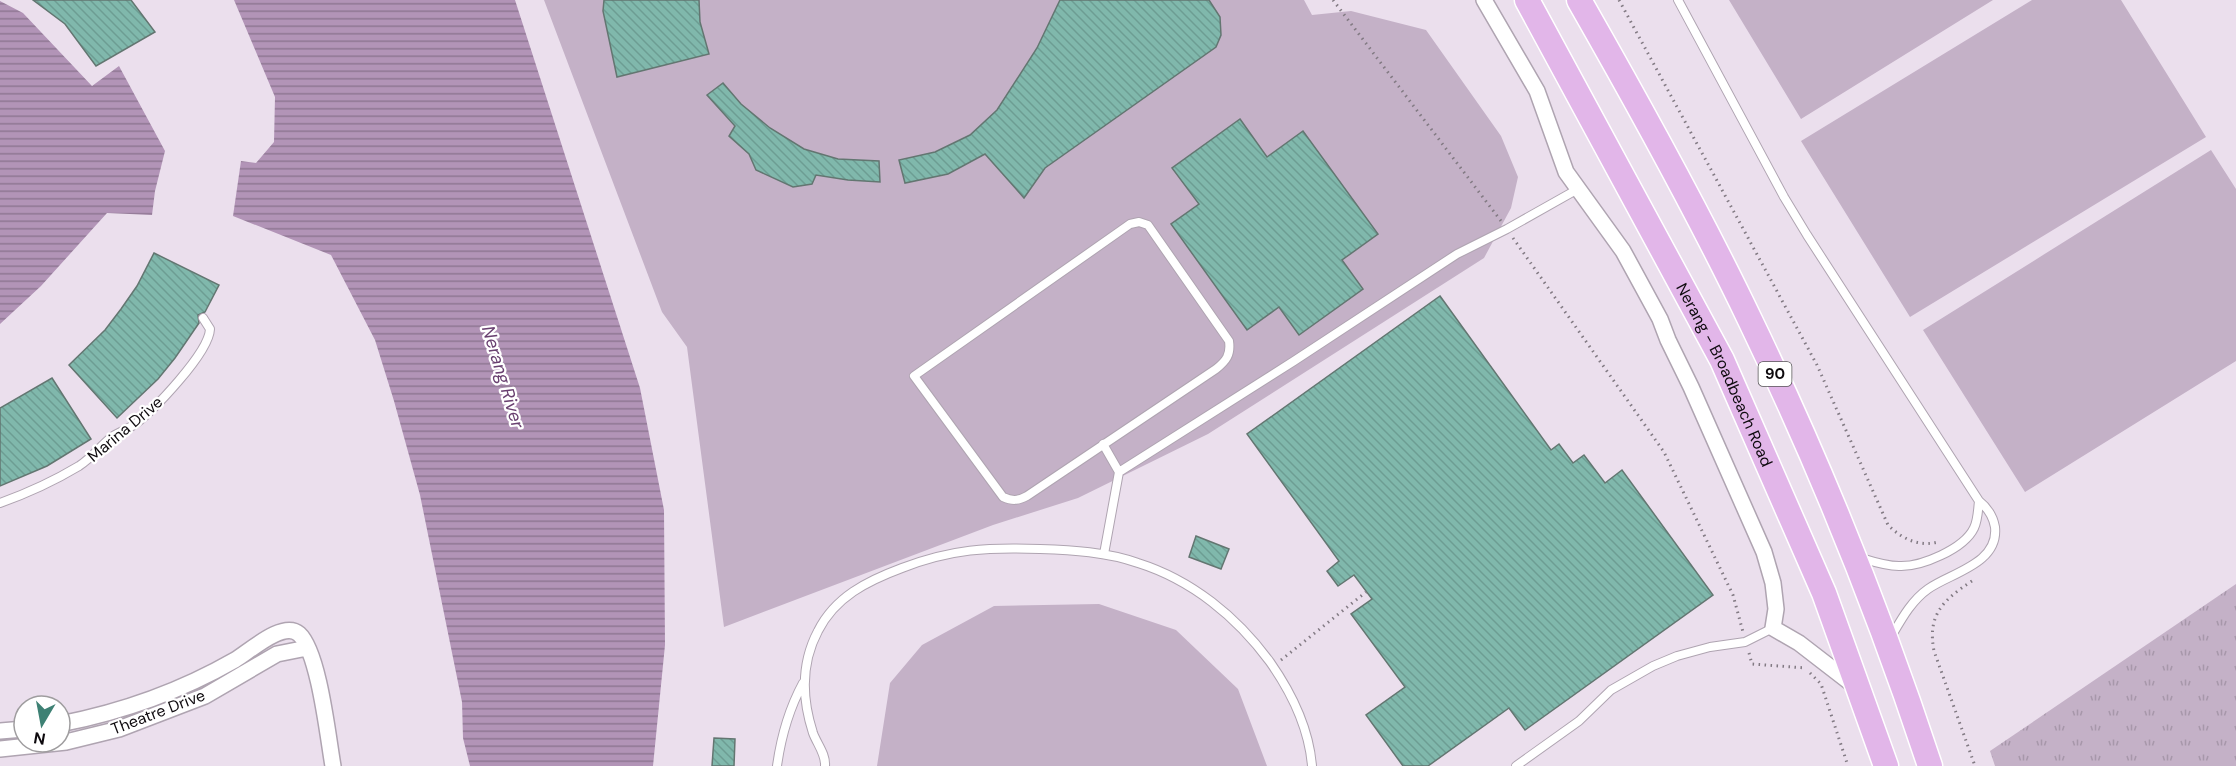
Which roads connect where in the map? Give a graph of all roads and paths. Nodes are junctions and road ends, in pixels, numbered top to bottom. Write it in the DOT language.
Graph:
graph roads {
  1 [pos="1333,0"];
  2 [pos="1484,0"];
  3 [pos="1527,0"];
  4 [pos="1579,0"];
  5 [pos="1619,0"];
  6 [pos="1678,0"];
  7 [pos="1578,189"];
  8 [pos="1507,229"];
  9 [pos="204,318"];
  10 [pos="1103,444"];
  11 [pos="1119,472"];
  12 [pos="1979,501"];
  13 [pos="0,503"];
  14 [pos="1942,541"];
  15 [pos="1104,554"];
  16 [pos="1854,556"];
  17 [pos="1976,578"];
  18 [pos="1366,592"];
  19 [pos="1773,628"];
  20 [pos="1745,642"];
  21 [pos="1887,643"];
  22 [pos="307,648"];
  23 [pos="1272,666"];
  24 [pos="804,682"];
  25 [pos="183,686"];
  26 [pos="1860,691"];
  27 [pos="190,702"];
  28 [pos="82,719"];
  29 [pos="72,721"];
  30 [pos="86,737"];
  31 [pos="0,749"];
  32 [pos="333,766"];
  33 [pos="777,766"];
  34 [pos="825,766"];
  35 [pos="1312,766"];
  36 [pos="1516,766"];
  37 [pos="1848,766"];
  38 [pos="1886,766"];
  39 [pos="1930,766"];
  40 [pos="1975,766"];
  1 -- 8 [label="path"];
  2 -- 7 [label="street"];
  3 -- 26 [label="main road, Nerang - Broadbeach Road / 90"];
  4 -- 16 [label="main road, 90"];
  5 -- 14 [label="path"];
  6 -- 12 [label="lane"];
  7 -- 8 [label="lane"];
  7 -- 19 [label="street"];
  8 -- 11 [label="lane"];
  8 -- 20 [label="path"];
  9 -- 13 [label="lane, Marina Drive"];
  10 -- 10 [label="lane"];
  10 -- 11 [label="lane"];
  11 -- 15 [label="lane"];
  12 -- 16 [label="lane"];
  12 -- 21 [label="lane"];
  15 -- 23 [label="lane"];
  15 -- 24 [label="lane"];
  16 -- 21 [label="main road, 90"];
  17 -- 40 [label="path"];
  18 -- 23 [label="path"];
  19 -- 20 [label="lane"];
  19 -- 26 [label="street"];
  20 -- 36 [label="lane"];
  20 -- 37 [label="path"];
  21 -- 39 [label="main road, 90"];
  22 -- 25 [label="street, Theatre Drive"];
  22 -- 27 [label="street, Theatre Drive"];
  22 -- 32 [label="street"];
  23 -- 35 [label="lane"];
  24 -- 33 [label="lane"];
  24 -- 34 [label="lane"];
  25 -- 27 [label="street"];
  25 -- 28 [label="street, Theatre Drive"];
  26 -- 38 [label="main road, Nerang - Broadbeach Road / 90"];
  27 -- 30 [label="street, Theatre Drive"];
  28 -- 29 [label="street, Theatre Drive"];
  28 -- 30 [label="street"];
  30 -- 31 [label="street, Theatre Drive"];
}
